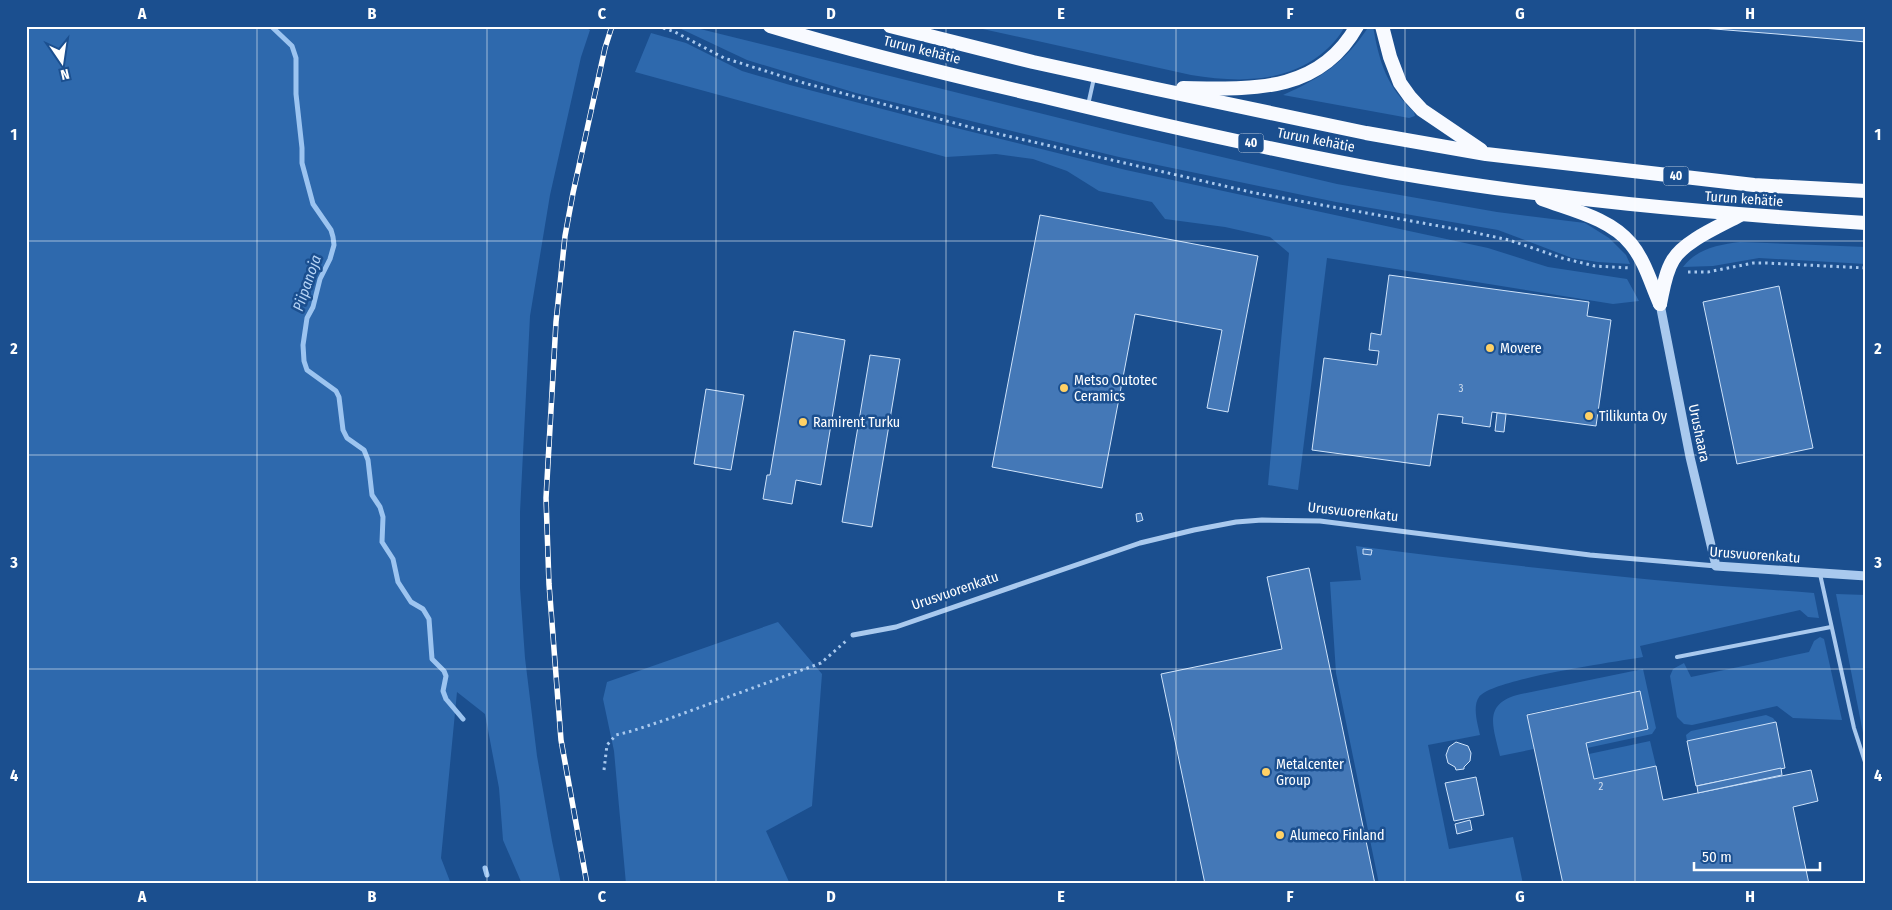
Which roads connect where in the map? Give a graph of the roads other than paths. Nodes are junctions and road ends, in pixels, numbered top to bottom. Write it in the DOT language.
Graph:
graph roads {
  1 [pos="770,26"];
  2 [pos="890,26"];
  3 [pos="1357,26"];
  4 [pos="1382,26"];
  5 [pos="1095,75"];
  6 [pos="1152,88"];
  7 [pos="1088,107"];
  8 [pos="1486,154"];
  9 [pos="1522,191"];
  10 [pos="1866,191"];
  11 [pos="1740,215"];
  12 [pos="1866,223"];
  13 [pos="1660,304"];
  14 [pos="1716,566"];
  15 [pos="1820,574"];
  16 [pos="1866,576"];
  17 [pos="1831,627"];
  18 [pos="853,635"];
  19 [pos="1677,657"];
  20 [pos="1866,765"];
  1 -- 7 [label="highway, Turun kehätie / 40"];
  2 -- 5 [label="highway, Turun kehätie / 40"];
  3 -- 6 [label="highway"];
  4 -- 8 [label="highway"];
  5 -- 6 [label="highway, Turun kehätie / 40"];
  5 -- 7 [label="lane"];
  6 -- 8 [label="highway, Turun kehätie / 40"];
  7 -- 9 [label="highway, Turun kehätie / 40"];
  8 -- 10 [label="highway, Turun kehätie / 40"];
  9 -- 11 [label="highway, Turun kehätie / 40"];
  9 -- 13 [label="highway"];
  11 -- 12 [label="highway, Turun kehätie / 40"];
  11 -- 13 [label="highway"];
  13 -- 14 [label="street, Urushaara"];
  14 -- 15 [label="street, Urusvuorenkatu"];
  14 -- 18 [label="street, Urusvuorenkatu"];
  15 -- 16 [label="street, Urusvuorenkatu"];
  15 -- 17 [label="lane"];
  17 -- 19 [label="lane"];
  17 -- 20 [label="lane"];
}
